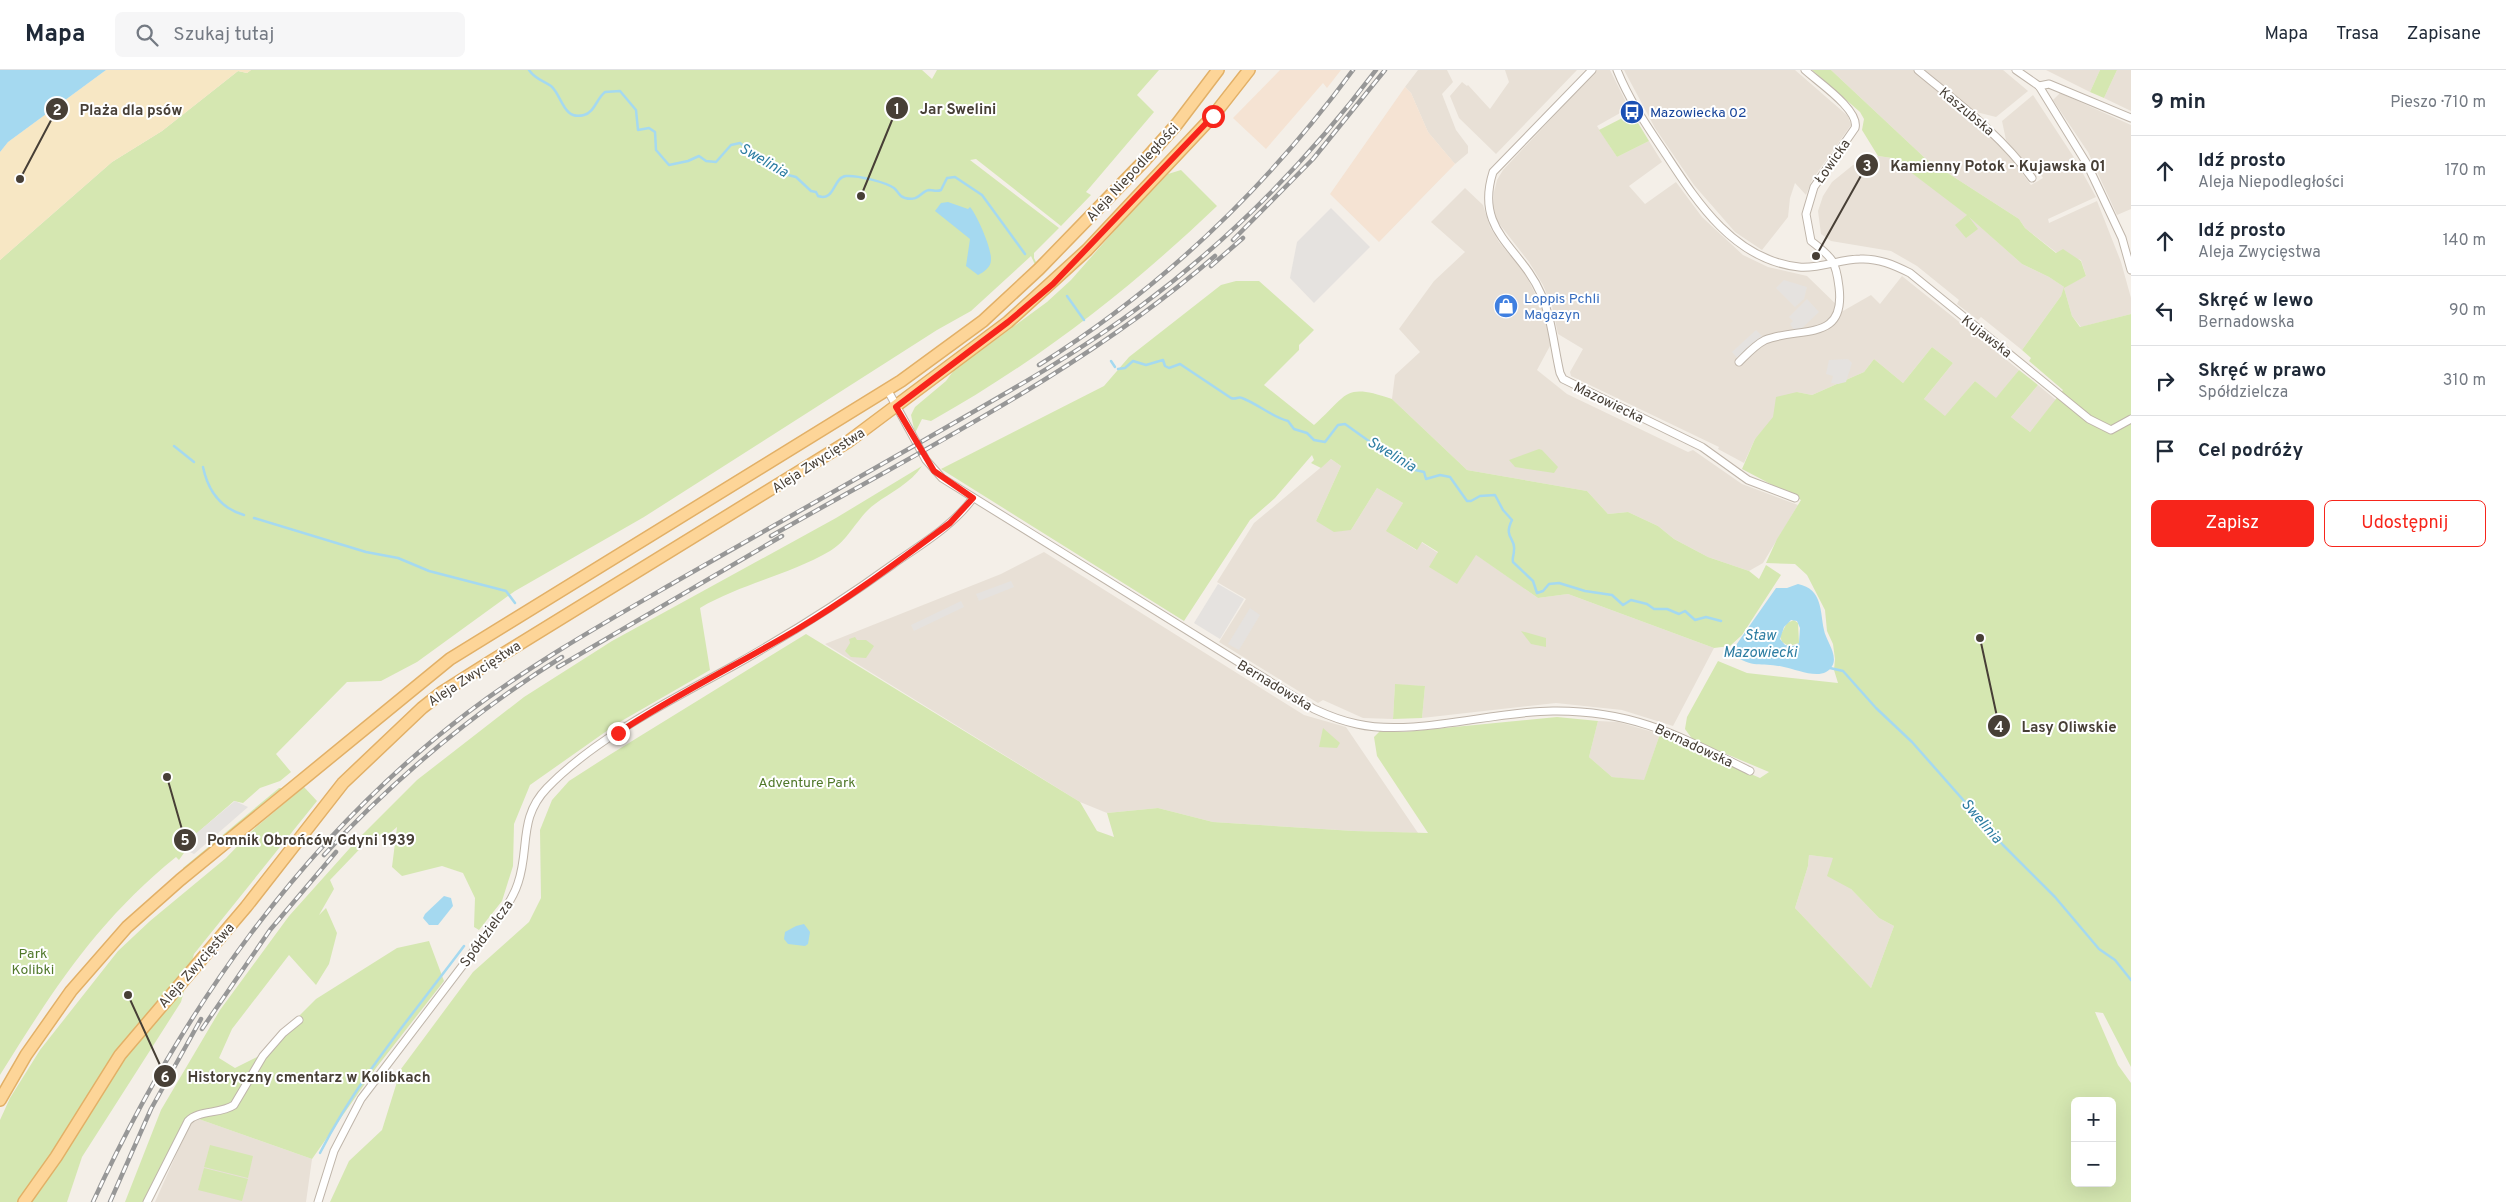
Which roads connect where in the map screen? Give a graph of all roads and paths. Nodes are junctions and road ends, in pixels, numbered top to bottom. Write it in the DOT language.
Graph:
graph roads {
  1 [pos="1218,70"];
  2 [pos="1250,70"];
  3 [pos="1592,70"];
  4 [pos="1617,70"];
  5 [pos="1805,70"];
  6 [pos="1918,70"];
  7 [pos="2016,70"];
  8 [pos="2039,86"];
  9 [pos="2131,118"];
  10 [pos="2032,178"];
  11 [pos="1834,263"];
  12 [pos="1040,269"];
  13 [pos="2131,270"];
  14 [pos="1053,284"];
  15 [pos="1738,362"];
  16 [pos="887,389"];
  17 [pos="896,407"];
  18 [pos="2131,419"];
  19 [pos="973,498"];
  20 [pos="1795,498"];
  21 [pos="1750,771"];
  22 [pos="299,1020"];
  23 [pos="0,1100"];
  24 [pos="24,1202"];
  25 [pos="147,1202"];
  26 [pos="318,1202"];
  1 -- 12 [label="main road, Aleja Niepodległości"];
  2 -- 14 [label="main road, Aleja Niepodległości"];
  3 -- 20 [label="street, Mazowiecka"];
  4 -- 11 [label="street, Kujawska"];
  5 -- 11 [label="street, Łowicka"];
  6 -- 10 [label="street, Kaszubska"];
  7 -- 8 [label="street"];
  8 -- 9 [label="street"];
  8 -- 13 [label="street"];
  11 -- 15 [label="street"];
  11 -- 18 [label="street, Kujawska"];
  12 -- 16 [label="main road, Aleja Zwycięstwa"];
  14 -- 17 [label="main road, Aleja Zwycięstwa"];
  16 -- 17 [label="street, Bernadowska"];
  16 -- 23 [label="main road, Aleja Zwycięstwa"];
  17 -- 19 [label="street, Bernadowska"];
  17 -- 24 [label="main road, Aleja Zwycięstwa"];
  19 -- 21 [label="street, Bernadowska"];
  19 -- 26 [label="street, Spółdzielcza"];
  22 -- 25 [label="street"];
}
